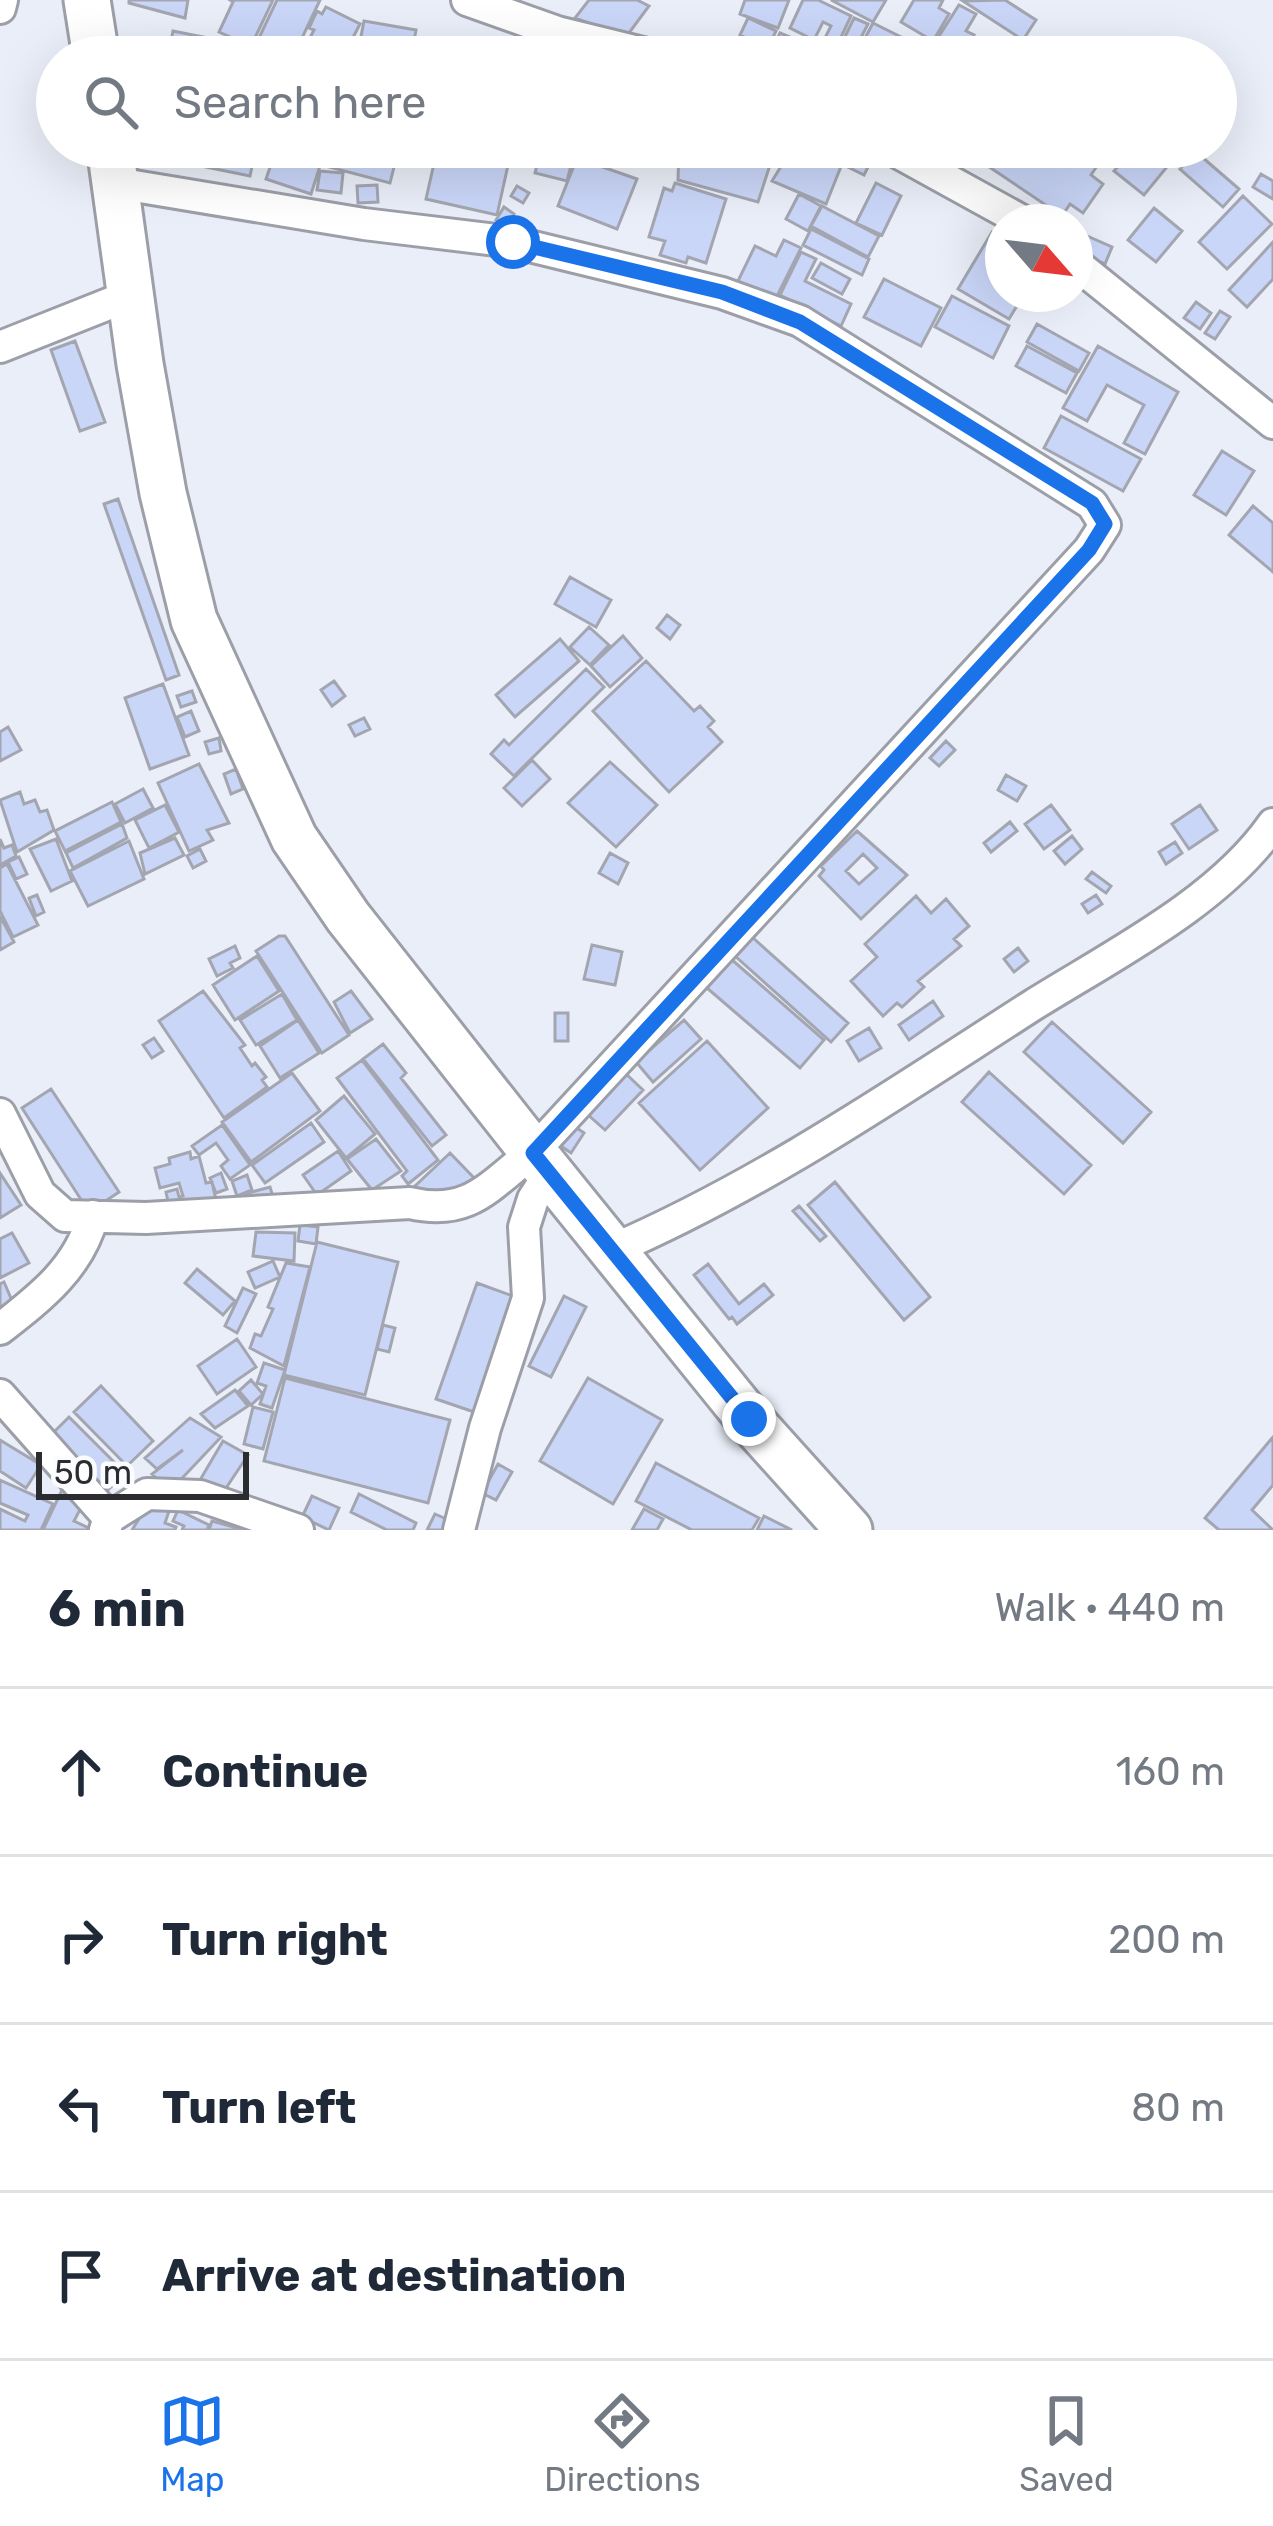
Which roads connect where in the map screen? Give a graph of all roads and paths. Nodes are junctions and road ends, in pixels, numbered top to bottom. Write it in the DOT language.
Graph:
graph roads {
  1 [pos="87,0"];
  2 [pos="467,0"];
  3 [pos="93,36"];
  4 [pos="573,36"];
  5 [pos="113,168"];
  6 [pos="126,168"];
  7 [pos="926,168"];
  8 [pos="991,204"];
  9 [pos="1093,278"];
  10 [pos="131,296"];
  11 [pos="0,347"];
  12 [pos="1273,423"];
  13 [pos="1273,824"];
  14 [pos="0,1114"];
  15 [pos="542,1163"];
  16 [pos="93,1216"];
  17 [pos="612,1250"];
  18 [pos="0,1329"];
  19 [pos="0,1395"];
  20 [pos="107,1524"];
  21 [pos="298,1530"];
  22 [pos="459,1530"];
  23 [pos="849,1530"];
  1 -- 3 [label="street"];
  2 -- 4 [label="street"];
  5 -- 10 [label="street"];
  6 -- 15 [label="street"];
  7 -- 8 [label="street"];
  9 -- 12 [label="street"];
  10 -- 11 [label="street"];
  10 -- 15 [label="street"];
  13 -- 17 [label="street"];
  14 -- 16 [label="street"];
  15 -- 16 [label="street"];
  15 -- 17 [label="street"];
  15 -- 22 [label="street"];
  16 -- 18 [label="street"];
  17 -- 23 [label="street"];
  19 -- 20 [label="street"];
  20 -- 21 [label="street"];
}
